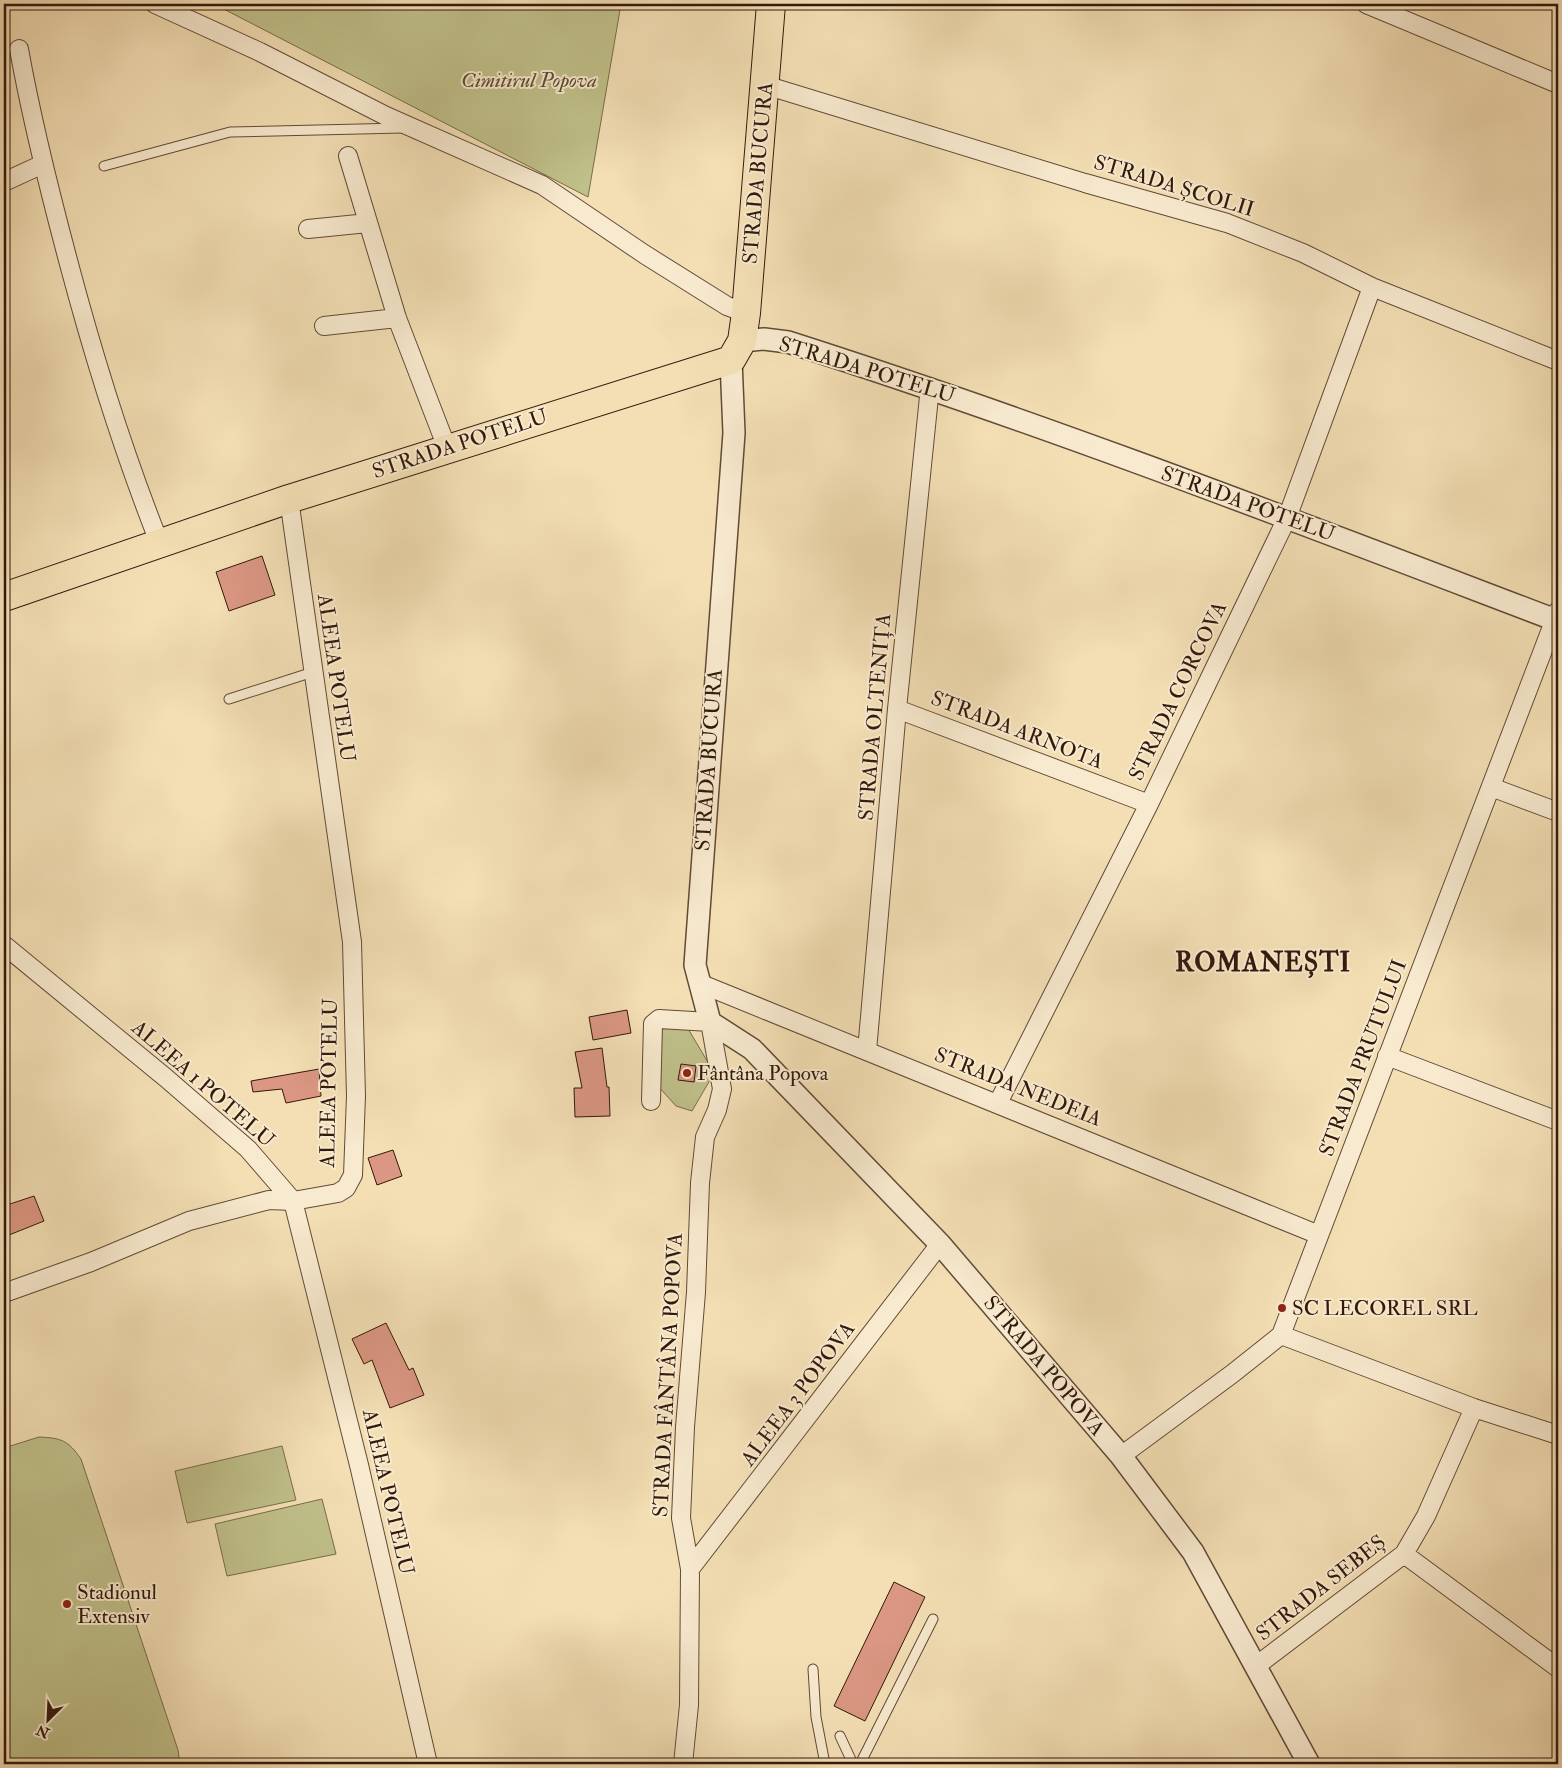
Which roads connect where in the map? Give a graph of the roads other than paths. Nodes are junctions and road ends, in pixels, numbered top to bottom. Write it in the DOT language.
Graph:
graph roads {
  1 [pos="155,4"];
  2 [pos="771,4"];
  3 [pos="1366,4"];
  4 [pos="19,50"];
  5 [pos="1558,84"];
  6 [pos="765,85"];
  7 [pos="412,128"];
  8 [pos="348,156"];
  9 [pos="43,164"];
  10 [pos="104,166"];
  11 [pos="4,182"];
  12 [pos="368,223"];
  13 [pos="308,228"];
  14 [pos="1372,287"];
  15 [pos="746,313"];
  16 [pos="398,318"];
  17 [pos="324,326"];
  18 [pos="736,351"];
  19 [pos="1558,361"];
  20 [pos="930,387"];
  21 [pos="447,448"];
  22 [pos="290,498"];
  23 [pos="1287,518"];
  24 [pos="159,542"];
  25 [pos="4,597"];
  26 [pos="1557,617"];
  27 [pos="313,672"];
  28 [pos="229,699"];
  29 [pos="897,709"];
  30 [pos="1491,788"];
  31 [pos="1148,804"];
  32 [pos="1558,812"];
  33 [pos="6,950"];
  34 [pos="699,983"];
  35 [pos="710,1022"];
  36 [pos="867,1051"];
  37 [pos="1387,1056"];
  38 [pos="651,1101"];
  39 [pos="998,1103"];
  40 [pos="1558,1121"];
  41 [pos="293,1201"];
  42 [pos="1319,1235"];
  43 [pos="940,1244"];
  44 [pos="4,1293"];
  45 [pos="1281,1335"];
  46 [pos="1474,1408"];
  47 [pos="1558,1435"];
  48 [pos="1122,1456"];
  49 [pos="1404,1554"];
  50 [pos="690,1569"];
  51 [pos="933,1619"];
  52 [pos="1256,1666"];
  53 [pos="1558,1668"];
  54 [pos="813,1669"];
  55 [pos="840,1736"];
  56 [pos="428,1764"];
  57 [pos="683,1764"];
  58 [pos="825,1764"];
  59 [pos="853,1764"];
  60 [pos="860,1764"];
  61 [pos="1309,1764"];
  1 -- 7 [label="street"];
  2 -- 6 [label="main road, STRADA BUCURA"];
  3 -- 5 [label="street"];
  4 -- 9 [label="street"];
  6 -- 14 [label="street, STRADA ȘCOLII"];
  6 -- 15 [label="main road, STRADA BUCURA"];
  7 -- 10 [label="lane"];
  7 -- 15 [label="street"];
  8 -- 12 [label="street"];
  9 -- 11 [label="street"];
  9 -- 24 [label="street"];
  12 -- 13 [label="street"];
  12 -- 16 [label="street"];
  14 -- 19 [label="street, STRADA ȘCOLII"];
  14 -- 23 [label="street, STRADA CORCOVA"];
  15 -- 18 [label="main road, STRADA BUCURA"];
  16 -- 17 [label="street"];
  16 -- 21 [label="street"];
  18 -- 20 [label="street, STRADA POTELU"];
  18 -- 21 [label="main road, STRADA POTELU"];
  18 -- 34 [label="street, STRADA BUCURA"];
  20 -- 23 [label="street, STRADA POTELU"];
  20 -- 29 [label="street, STRADA OLTENIȚA"];
  21 -- 22 [label="main road, STRADA POTELU"];
  22 -- 24 [label="main road, STRADA POTELU"];
  22 -- 27 [label="street, ALEEA POTELU"];
  23 -- 26 [label="street, STRADA POTELU"];
  23 -- 31 [label="street, STRADA CORCOVA"];
  24 -- 25 [label="main road, STRADA POTELU"];
  26 -- 30 [label="street, STRADA PRUTULUI"];
  27 -- 28 [label="lane"];
  27 -- 41 [label="street, ALEEA POTELU"];
  29 -- 31 [label="street, STRADA ARNOTA"];
  29 -- 36 [label="street, STRADA OLTENIȚA"];
  30 -- 32 [label="street"];
  30 -- 37 [label="street, STRADA PRUTULUI"];
  31 -- 39 [label="street, STRADA CORCOVA"];
  33 -- 41 [label="street, ALEEA 1 POTELU"];
  34 -- 35 [label="street, STRADA BUCURA"];
  34 -- 36 [label="street, STRADA NEDEIA"];
  35 -- 38 [label="street"];
  35 -- 43 [label="street, STRADA POPOVA"];
  35 -- 50 [label="street, STRADA FÂNTÂNA POPOVA"];
  36 -- 39 [label="street, STRADA NEDEIA"];
  37 -- 40 [label="street"];
  37 -- 42 [label="street, STRADA PRUTULUI"];
  39 -- 42 [label="street, STRADA NEDEIA"];
  41 -- 44 [label="street"];
  41 -- 56 [label="street, ALEEA POTELU"];
  42 -- 45 [label="street, STRADA PRUTULUI"];
  43 -- 48 [label="street, STRADA POPOVA"];
  43 -- 50 [label="street, ALEEA 3 POPOVA"];
  45 -- 46 [label="street"];
  45 -- 48 [label="street"];
  46 -- 47 [label="street"];
  46 -- 49 [label="street, STRADA SEBEȘ"];
  48 -- 52 [label="street, STRADA POPOVA"];
  49 -- 52 [label="street, STRADA SEBEȘ"];
  49 -- 53 [label="street"];
  50 -- 57 [label="street, STRADA FÂNTÂNA POPOVA"];
  51 -- 60 [label="lane"];
  52 -- 61 [label="street, STRADA POPOVA"];
  54 -- 58 [label="lane"];
  55 -- 59 [label="lane"];
}
